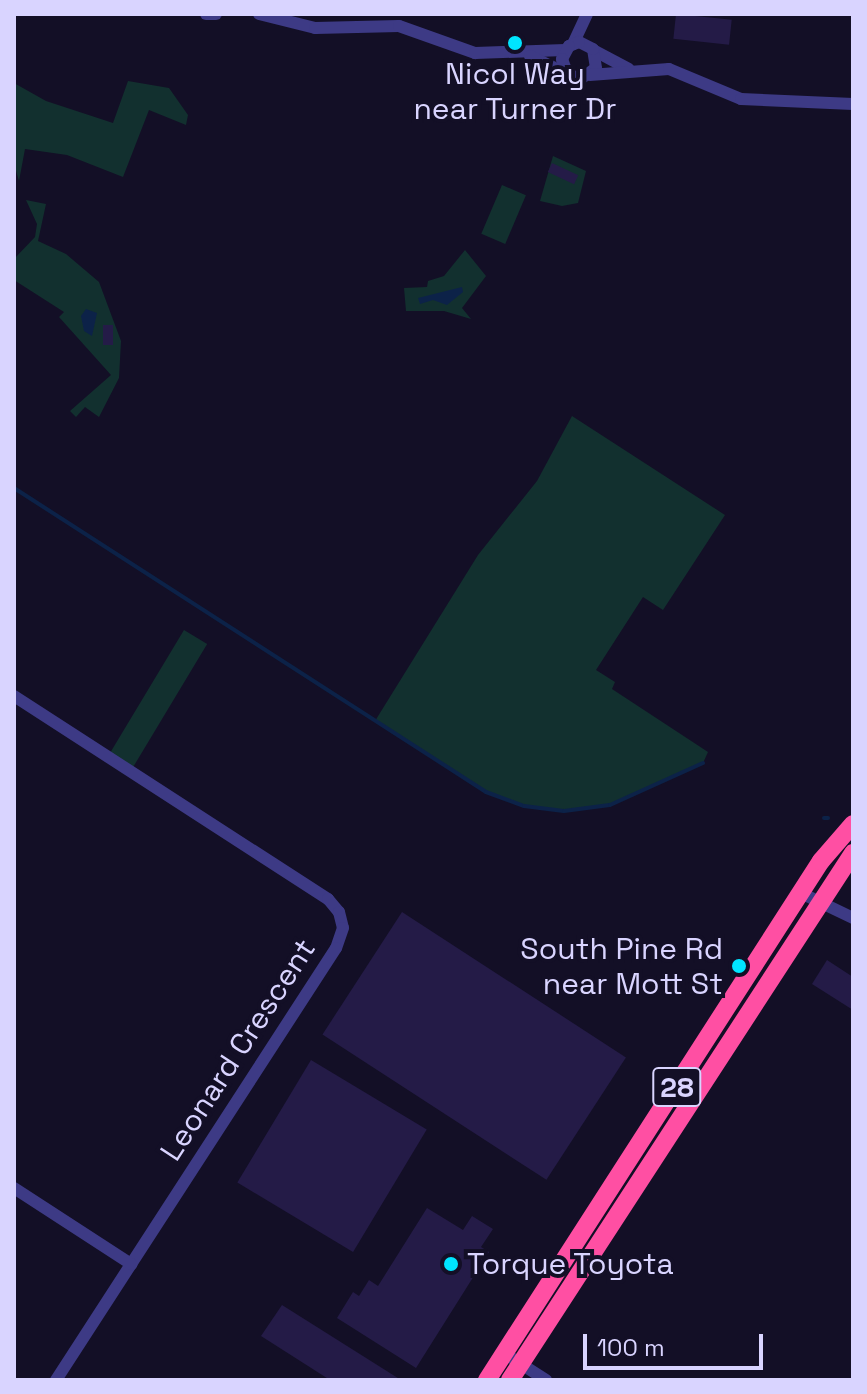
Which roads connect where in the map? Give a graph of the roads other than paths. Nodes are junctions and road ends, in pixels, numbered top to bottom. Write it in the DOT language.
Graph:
graph roads {
  1 [pos="206,14"];
  2 [pos="216,14"];
  3 [pos="246,14"];
  4 [pos="260,15"];
  5 [pos="586,17"];
  6 [pos="569,47"];
  7 [pos="594,50"];
  8 [pos="524,53"];
  9 [pos="632,71"];
  10 [pos="567,73"];
  11 [pos="590,75"];
  12 [pos="853,104"];
  13 [pos="14,696"];
  14 [pos="853,824"];
  15 [pos="853,853"];
  16 [pos="801,893"];
  17 [pos="819,903"];
  18 [pos="853,918"];
  19 [pos="14,1188"];
  20 [pos="131,1264"];
  21 [pos="504,1353"];
  22 [pos="521,1363"];
  23 [pos="56,1380"];
  24 [pos="487,1380"];
  25 [pos="510,1380"];
  26 [pos="546,1380"];
  1 -- 2 [label="street"];
  3 -- 4 [label="street"];
  4 -- 8 [label="street"];
  5 -- 6 [label="street"];
  5 -- 7 [label="street"];
  6 -- 7 [label="street"];
  6 -- 8 [label="street"];
  6 -- 10 [label="street"];
  7 -- 9 [label="street"];
  7 -- 11 [label="street"];
  8 -- 10 [label="street"];
  9 -- 11 [label="street"];
  9 -- 12 [label="street"];
  10 -- 11 [label="street"];
  13 -- 20 [label="street, Leonard Crescent"];
  14 -- 16 [label="highway, 28"];
  15 -- 17 [label="highway, 28"];
  16 -- 17 [label="street"];
  16 -- 21 [label="highway, 28"];
  17 -- 18 [label="street"];
  17 -- 22 [label="highway, 28"];
  19 -- 20 [label="street"];
  20 -- 23 [label="street, Leonard Crescent"];
  21 -- 22 [label="street"];
  21 -- 24 [label="highway, 28"];
  22 -- 25 [label="highway, 28"];
  22 -- 26 [label="street"];
}
